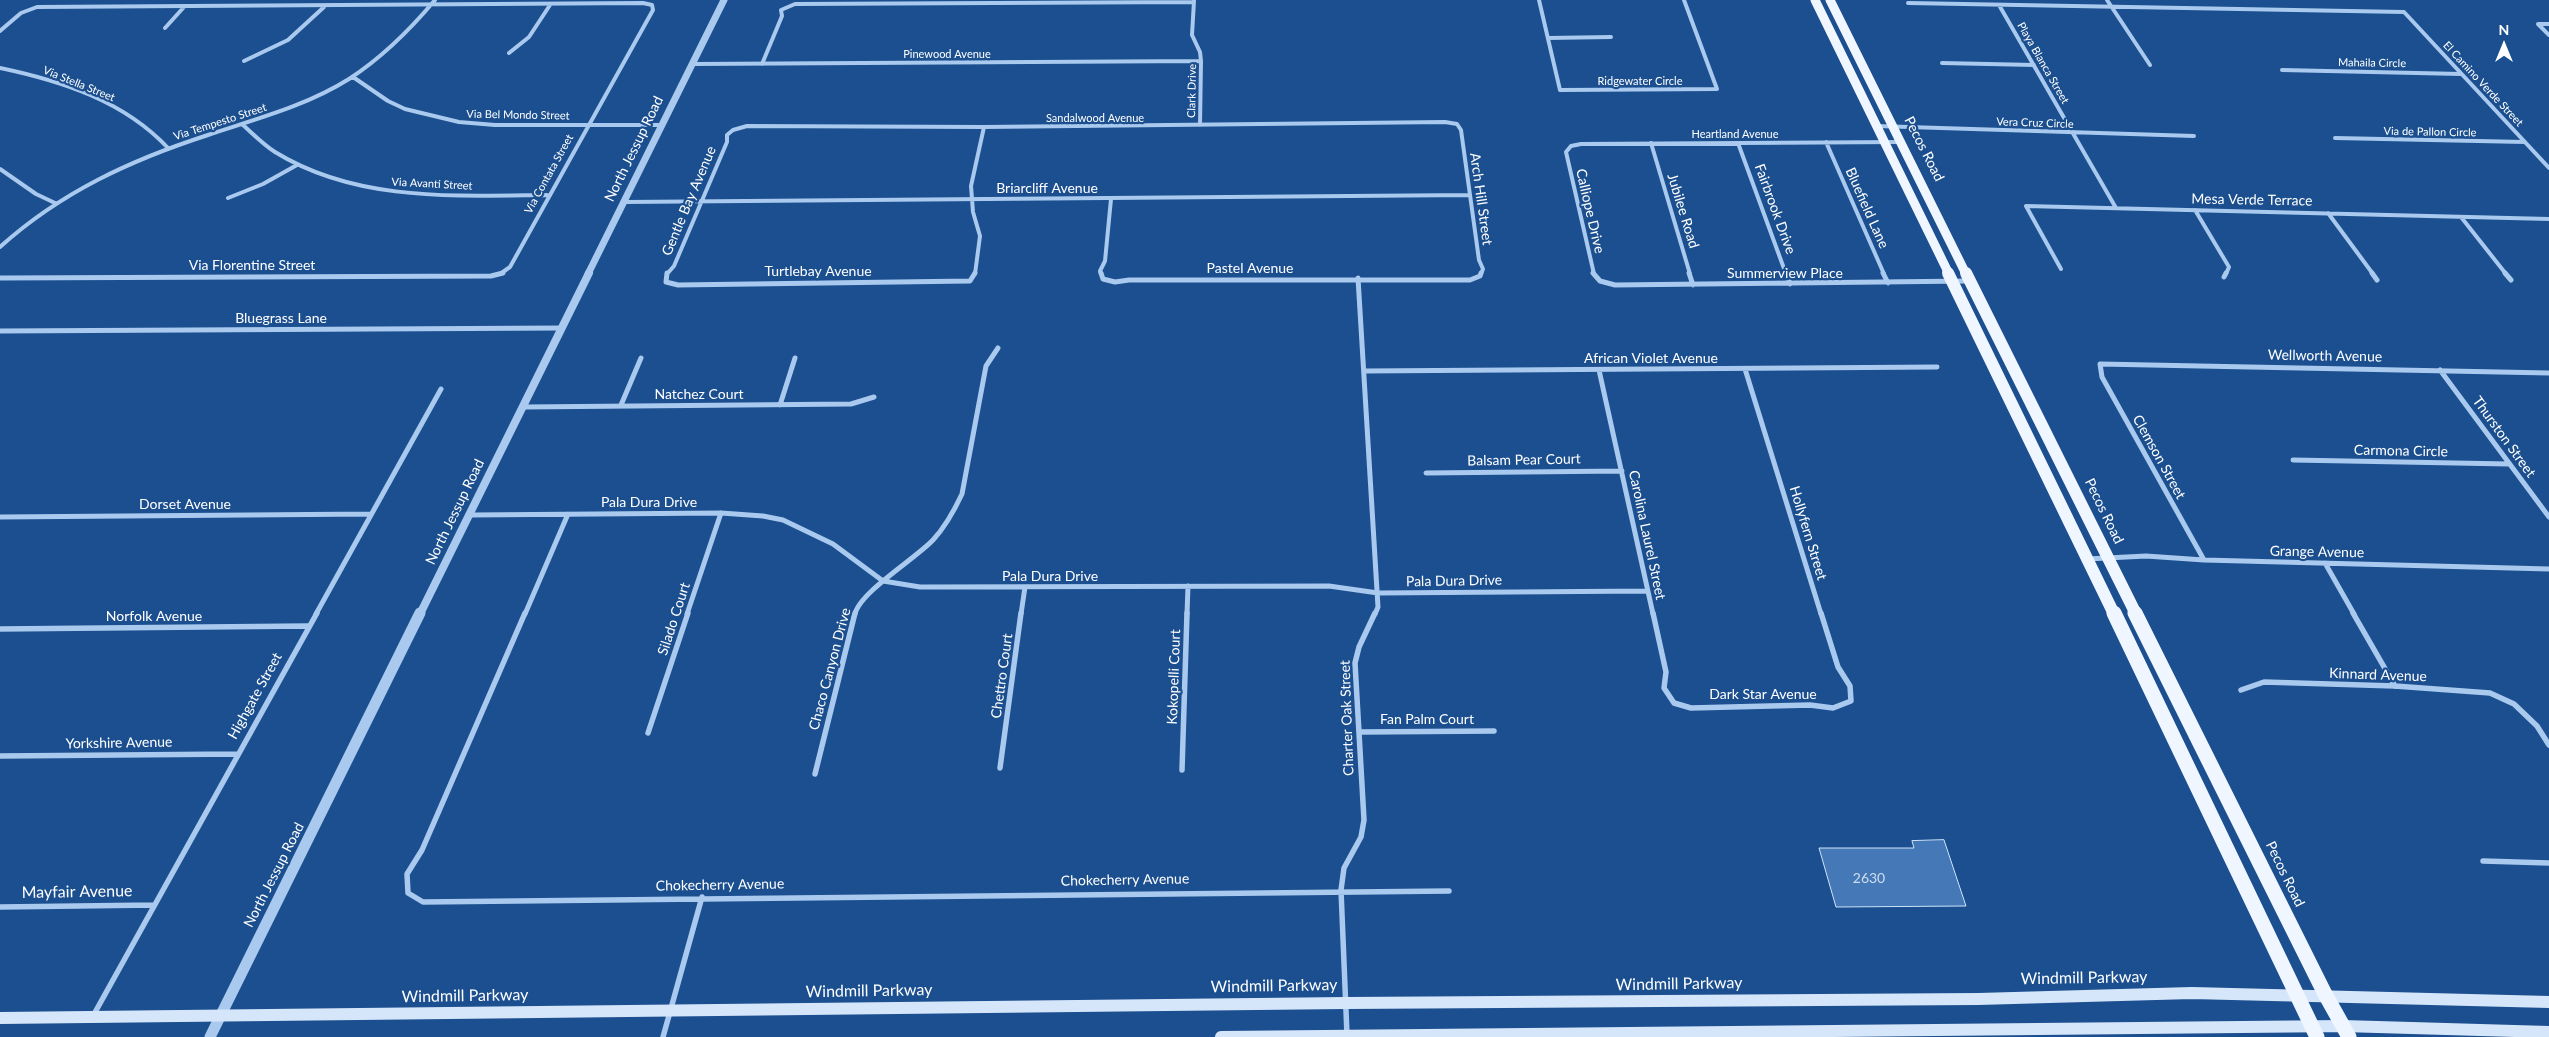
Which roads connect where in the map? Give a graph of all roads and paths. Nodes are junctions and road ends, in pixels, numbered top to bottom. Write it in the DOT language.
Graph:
graph roads {
  1 [pos="435,0"];
  2 [pos="724,0"];
  3 [pos="1539,0"];
  4 [pos="1684,0"];
  5 [pos="1815,0"];
  6 [pos="1830,0"];
  7 [pos="2107,0"];
  8 [pos="1194,1"];
  9 [pos="936,2"];
  10 [pos="1908,3"];
  11 [pos="550,5"];
  12 [pos="1999,5"];
  13 [pos="431,6"];
  14 [pos="324,7"];
  15 [pos="2111,7"];
  16 [pos="184,8"];
  17 [pos="2549,24"];
  18 [pos="165,28"];
  19 [pos="0,31"];
  20 [pos="1830,32"];
  21 [pos="2549,35"];
  22 [pos="1611,37"];
  23 [pos="1548,38"];
  24 [pos="509,53"];
  25 [pos="1856,53"];
  26 [pos="244,61"];
  27 [pos="1202,61"];
  28 [pos="1942,63"];
  29 [pos="693,64"];
  30 [pos="762,64"];
  31 [pos="2034,65"];
  32 [pos="2150,65"];
  33 [pos="0,68"];
  34 [pos="2282,70"];
  35 [pos="2461,74"];
  36 [pos="353,77"];
  37 [pos="1457,124"];
  38 [pos="243,125"];
  39 [pos="586,125"];
  40 [pos="663,125"];
  41 [pos="1200,126"];
  42 [pos="1876,126"];
  43 [pos="984,127"];
  44 [pos="1893,127"];
  45 [pos="733,130"];
  46 [pos="2072,133"];
  47 [pos="2194,136"];
  48 [pos="2335,138"];
  49 [pos="1738,142"];
  50 [pos="1826,142"];
  51 [pos="1883,142"];
  52 [pos="1900,142"];
  53 [pos="2525,142"];
  54 [pos="1651,143"];
  55 [pos="1570,146"];
  56 [pos="168,148"];
  57 [pos="297,164"];
  58 [pos="2549,168"];
  59 [pos="0,169"];
  60 [pos="548,195"];
  61 [pos="1469,195"];
  62 [pos="228,198"];
  63 [pos="971,199"];
  64 [pos="1111,199"];
  65 [pos="702,201"];
  66 [pos="625,202"];
  67 [pos="55,203"];
  68 [pos="2116,208"];
  69 [pos="2195,210"];
  70 [pos="2328,213"];
  71 [pos="2461,216"];
  72 [pos="2549,218"];
  73 [pos="0,247"];
  74 [pos="2061,269"];
  75 [pos="504,274"];
  76 [pos="1480,276"];
  77 [pos="2224,277"];
  78 [pos="0,278"];
  79 [pos="1358,278"];
  80 [pos="1600,280"];
  81 [pos="2377,280"];
  82 [pos="2511,280"];
  83 [pos="1970,281"];
  84 [pos="666,282"];
  85 [pos="1951,282"];
  86 [pos="1888,283"];
  87 [pos="1790,284"];
  88 [pos="1693,285"];
  89 [pos="563,328"];
  90 [pos="0,331"];
  91 [pos="998,348"];
  92 [pos="641,358"];
  93 [pos="795,358"];
  94 [pos="2100,364"];
  95 [pos="1937,367"];
  96 [pos="1745,369"];
  97 [pos="1599,370"];
  98 [pos="2440,370"];
  99 [pos="1365,371"];
  100 [pos="2549,372"];
  101 [pos="441,389"];
  102 [pos="874,397"];
  103 [pos="780,404"];
  104 [pos="621,405"];
  105 [pos="524,406"];
  106 [pos="2293,460"];
  107 [pos="2510,464"];
  108 [pos="1622,471"];
  109 [pos="1426,473"];
  110 [pos="721,513"];
  111 [pos="371,514"];
  112 [pos="568,514"];
  113 [pos="471,515"];
  114 [pos="0,517"];
  115 [pos="2549,517"];
  116 [pos="2107,556"];
  117 [pos="2085,559"];
  118 [pos="2204,560"];
  119 [pos="2325,563"];
  120 [pos="2549,569"];
  121 [pos="883,581"];
  122 [pos="1188,586"];
  123 [pos="1025,588"];
  124 [pos="1648,590"];
  125 [pos="1378,593"];
  126 [pos="308,626"];
  127 [pos="0,629"];
  128 [pos="2395,686"];
  129 [pos="2241,690"];
  130 [pos="1851,701"];
  131 [pos="1674,703"];
  132 [pos="1494,731"];
  133 [pos="1360,732"];
  134 [pos="648,733"];
  135 [pos="2549,745"];
  136 [pos="238,754"];
  137 [pos="0,756"];
  138 [pos="1000,768"];
  139 [pos="1182,770"];
  140 [pos="814,774"];
  141 [pos="2483,861"];
  142 [pos="2549,863"];
  143 [pos="1341,890"];
  144 [pos="1449,891"];
  145 [pos="702,897"];
  146 [pos="154,905"];
  147 [pos="0,907"];
  148 [pos="2296,993"];
  149 [pos="2325,994"];
  150 [pos="2549,1002"];
  151 [pos="1346,1003"];
  152 [pos="670,1011"];
  153 [pos="221,1015"];
  154 [pos="93,1017"];
  155 [pos="0,1018"];
  156 [pos="2346,1031"];
  157 [pos="2314,1032"];
  158 [pos="2549,1032"];
  159 [pos="1347,1036"];
  160 [pos="210,1037"];
  161 [pos="663,1037"];
  162 [pos="1221,1037"];
  1 -- 13 [label="street, Via Tempesto Street"];
  2 -- 29 [label="street, North Jessup Road"];
  3 -- 23 [label="street, Ridgewater Circle"];
  4 -- 23 [label="street, Ridgewater Circle"];
  5 -- 20 [label="main road"];
  6 -- 25 [label="main road, Pecos Road"];
  7 -- 15 [label="street"];
  8 -- 9 [label="street"];
  8 -- 27 [label="street, Clark Drive"];
  9 -- 30 [label="street"];
  10 -- 12 [label="street"];
  11 -- 13 [label="street"];
  11 -- 24 [label="street"];
  11 -- 39 [label="street, Via Contata Street"];
  12 -- 15 [label="street"];
  12 -- 31 [label="street, Playa Blanca Street"];
  13 -- 14 [label="street"];
  13 -- 36 [label="street, Via Tempesto Street"];
  14 -- 16 [label="street"];
  14 -- 26 [label="street"];
  15 -- 32 [label="street"];
  15 -- 35 [label="street, El Camino Verde Street"];
  16 -- 18 [label="street"];
  16 -- 19 [label="street"];
  17 -- 21 [label="street"];
  20 -- 25 [label="main road"];
  20 -- 42 [label="main road"];
  22 -- 23 [label="street"];
  25 -- 44 [label="main road, Pecos Road"];
  27 -- 30 [label="street, Pinewood Avenue"];
  27 -- 41 [label="street, Clark Drive"];
  28 -- 31 [label="street"];
  29 -- 30 [label="street, Pinewood Avenue"];
  29 -- 40 [label="street, North Jessup Road"];
  31 -- 46 [label="street, Playa Blanca Street"];
  33 -- 56 [label="street, Via Stella Street"];
  34 -- 35 [label="street, Mahaila Circle"];
  35 -- 53 [label="street, El Camino Verde Street"];
  36 -- 38 [label="street, Via Tempesto Street"];
  36 -- 39 [label="street, Via Bel Mondo Street"];
  37 -- 41 [label="street, Sandalwood Avenue"];
  37 -- 61 [label="street, Arch Hill Street"];
  38 -- 56 [label="street, Via Tempesto Street"];
  38 -- 57 [label="street, Via Avanti Street"];
  39 -- 40 [label="street, Via Bel Mondo Street"];
  39 -- 60 [label="street, Via Contata Street"];
  40 -- 66 [label="street, North Jessup Road"];
  41 -- 43 [label="street, Sandalwood Avenue"];
  42 -- 44 [label="street, Vera Cruz Circle"];
  42 -- 51 [label="main road"];
  43 -- 45 [label="street, Sandalwood Avenue"];
  43 -- 63 [label="street"];
  44 -- 46 [label="street, Vera Cruz Circle"];
  44 -- 52 [label="main road, Pecos Road"];
  45 -- 65 [label="street, Gentle Bay Avenue"];
  46 -- 47 [label="street, Vera Cruz Circle"];
  46 -- 68 [label="street, Playa Blanca Street"];
  48 -- 53 [label="street, Via de Pallon Circle"];
  49 -- 50 [label="street, Heartland Avenue"];
  49 -- 54 [label="street, Heartland Avenue"];
  49 -- 87 [label="street, Fairbrook Drive"];
  50 -- 51 [label="street, Heartland Avenue"];
  50 -- 86 [label="street, Bluefield Lane"];
  51 -- 52 [label="street, Heartland Avenue"];
  51 -- 85 [label="main road"];
  52 -- 83 [label="main road, Pecos Road"];
  53 -- 58 [label="street, El Camino Verde Street"];
  54 -- 55 [label="street, Heartland Avenue"];
  54 -- 88 [label="street, Jubilee Road"];
  55 -- 80 [label="street, Calliope Drive"];
  56 -- 67 [label="street, Via Tempesto Street"];
  57 -- 60 [label="street, Via Avanti Street"];
  57 -- 62 [label="street"];
  59 -- 67 [label="street"];
  60 -- 75 [label="street, Via Contata Street"];
  61 -- 64 [label="street, Briarcliff Avenue"];
  61 -- 76 [label="street, Arch Hill Street"];
  63 -- 64 [label="street, Briarcliff Avenue"];
  63 -- 65 [label="street, Briarcliff Avenue"];
  63 -- 84 [label="street, Turtlebay Avenue"];
  64 -- 79 [label="street, Pastel Avenue"];
  65 -- 66 [label="street, Briarcliff Avenue"];
  65 -- 84 [label="street, Gentle Bay Avenue"];
  66 -- 89 [label="street, North Jessup Road"];
  67 -- 73 [label="street, Via Tempesto Street"];
  68 -- 69 [label="street, Mesa Verde Terrace"];
  68 -- 74 [label="street, Mesa Verde Terrace"];
  69 -- 70 [label="street, Mesa Verde Terrace"];
  69 -- 77 [label="street"];
  70 -- 71 [label="street, Mesa Verde Terrace"];
  70 -- 81 [label="street"];
  71 -- 72 [label="street, Mesa Verde Terrace"];
  71 -- 82 [label="street"];
  75 -- 78 [label="street, Via Florentine Street"];
  76 -- 79 [label="street, Pastel Avenue"];
  79 -- 99 [label="street, Charter Oak Street"];
  80 -- 88 [label="street, Summerview Place"];
  83 -- 85 [label="street, Summerview Place"];
  83 -- 116 [label="main road, Pecos Road"];
  85 -- 86 [label="street, Summerview Place"];
  85 -- 117 [label="main road"];
  86 -- 87 [label="street, Summerview Place"];
  87 -- 88 [label="street, Summerview Place"];
  89 -- 90 [label="street, Bluegrass Lane"];
  89 -- 105 [label="street, North Jessup Road"];
  91 -- 121 [label="street, Chaco Canyon Drive"];
  92 -- 104 [label="street"];
  93 -- 103 [label="street"];
  94 -- 98 [label="street, Wellworth Avenue"];
  94 -- 118 [label="street, Clemson Street"];
  95 -- 96 [label="street, African Violet Avenue"];
  96 -- 97 [label="street, African Violet Avenue"];
  96 -- 130 [label="street, Hollyfern Street"];
  97 -- 99 [label="street, African Violet Avenue"];
  97 -- 108 [label="street, Carolina Laurel Street"];
  98 -- 100 [label="street, Wellworth Avenue"];
  98 -- 107 [label="street, Thurston Street"];
  99 -- 125 [label="street, Charter Oak Street"];
  101 -- 111 [label="street, Highgate Street"];
  102 -- 103 [label="street, Natchez Court"];
  103 -- 104 [label="street, Natchez Court"];
  104 -- 105 [label="street, Natchez Court"];
  105 -- 113 [label="street, North Jessup Road"];
  106 -- 107 [label="street, Carmona Circle"];
  107 -- 115 [label="street, Thurston Street"];
  108 -- 109 [label="street, Balsam Pear Court"];
  108 -- 124 [label="street, Carolina Laurel Street"];
  110 -- 112 [label="street, Pala Dura Drive"];
  110 -- 121 [label="street, Pala Dura Drive"];
  110 -- 134 [label="street, Silado Court"];
  111 -- 114 [label="street, Dorset Avenue"];
  111 -- 126 [label="street, Highgate Street"];
  112 -- 113 [label="street, Pala Dura Drive"];
  112 -- 145 [label="street, Chokecherry Avenue"];
  113 -- 153 [label="street, North Jessup Road"];
  116 -- 117 [label="street, Grange Avenue"];
  116 -- 118 [label="street, Grange Avenue"];
  116 -- 149 [label="main road, Pecos Road"];
  117 -- 148 [label="main road"];
  118 -- 119 [label="street, Grange Avenue"];
  119 -- 120 [label="street, Grange Avenue"];
  119 -- 128 [label="street"];
  121 -- 123 [label="street, Pala Dura Drive"];
  121 -- 140 [label="street, Chaco Canyon Drive"];
  122 -- 123 [label="street, Pala Dura Drive"];
  122 -- 125 [label="street, Pala Dura Drive"];
  122 -- 139 [label="street, Kokopelli Court"];
  123 -- 138 [label="street, Chettro Court"];
  124 -- 125 [label="street, Pala Dura Drive"];
  124 -- 131 [label="street, Carolina Laurel Street"];
  125 -- 133 [label="street, Charter Oak Street"];
  126 -- 127 [label="street, Norfolk Avenue"];
  126 -- 136 [label="street, Highgate Street"];
  128 -- 129 [label="street, Kinnard Avenue"];
  128 -- 135 [label="street, Kinnard Avenue"];
  130 -- 131 [label="street, Dark Star Avenue"];
  132 -- 133 [label="street, Fan Palm Court"];
  133 -- 143 [label="street, Charter Oak Street"];
  136 -- 137 [label="street, Yorkshire Avenue"];
  136 -- 146 [label="street, Highgate Street"];
  141 -- 142 [label="street"];
  143 -- 144 [label="street, Chokecherry Avenue"];
  143 -- 145 [label="street, Chokecherry Avenue"];
  143 -- 151 [label="street, Charter Oak Street"];
  145 -- 152 [label="street"];
  146 -- 147 [label="street, Mayfair Avenue"];
  146 -- 154 [label="street, Highgate Street"];
  148 -- 149 [label="main road, Windmill Parkway"];
  148 -- 151 [label="main road, Windmill Parkway"];
  148 -- 157 [label="main road"];
  149 -- 150 [label="main road, Windmill Parkway"];
  149 -- 156 [label="main road, Pecos Road"];
  151 -- 152 [label="main road, Windmill Parkway"];
  151 -- 159 [label="street, Charter Oak Street"];
  152 -- 153 [label="main road, Windmill Parkway"];
  152 -- 161 [label="street"];
  153 -- 154 [label="main road, Windmill Parkway"];
  153 -- 160 [label="street, North Jessup Road"];
  154 -- 155 [label="main road, Windmill Parkway"];
  156 -- 157 [label="main road"];
  156 -- 158 [label="main road"];
  157 -- 159 [label="main road"];
  159 -- 162 [label="main road"];
}
